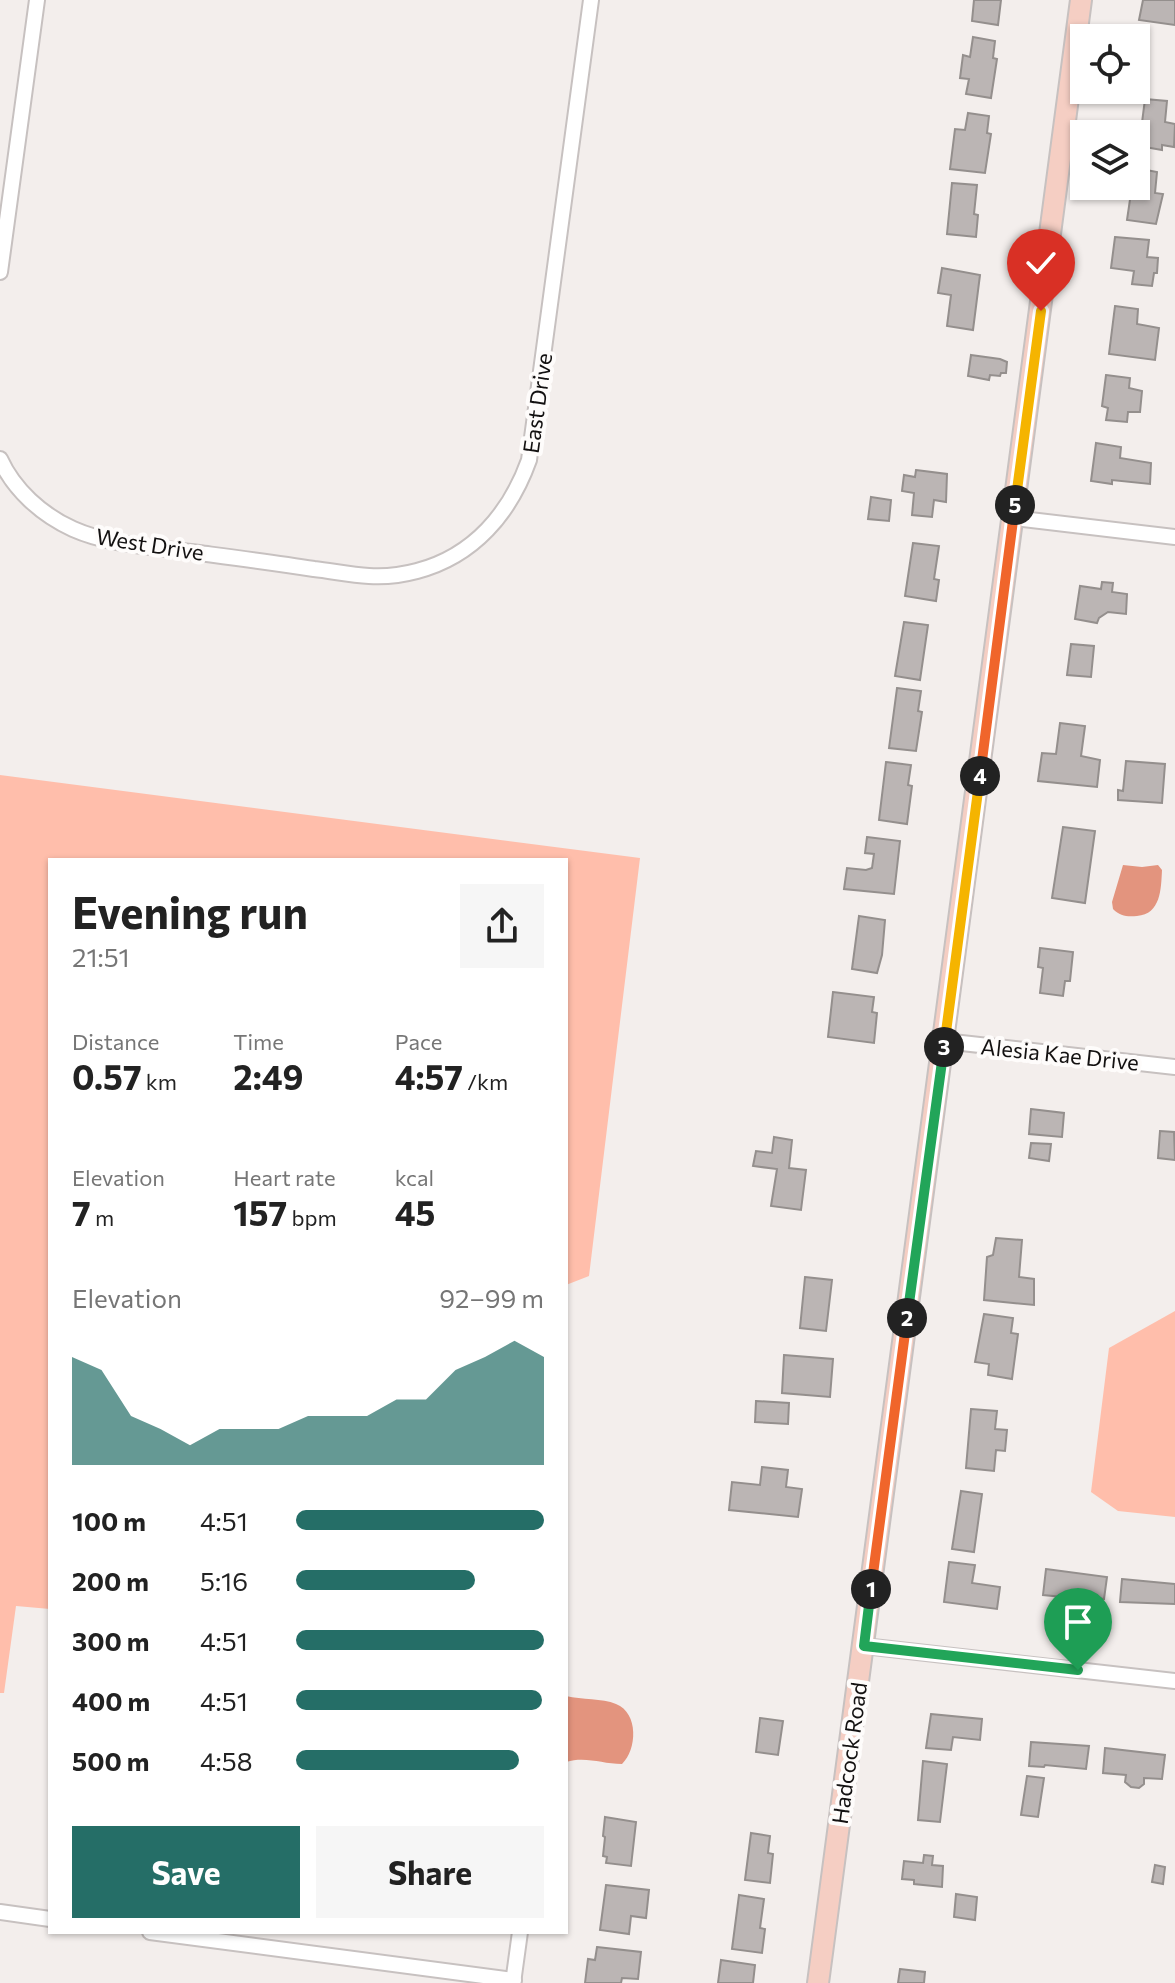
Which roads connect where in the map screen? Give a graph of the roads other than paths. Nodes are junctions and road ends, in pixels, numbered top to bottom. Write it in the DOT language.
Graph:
graph roads {
  1 [pos="37,0"];
  2 [pos="591,0"];
  3 [pos="1081,0"];
  4 [pos="0,272"];
  5 [pos="0,459"];
  6 [pos="1014,518"];
  7 [pos="1175,537"];
  8 [pos="235,558"];
  9 [pos="944,1041"];
  10 [pos="1175,1067"];
  11 [pos="864,1646"];
  12 [pos="1175,1681"];
  13 [pos="0,1912"];
  14 [pos="48,1919"];
  15 [pos="165,1934"];
  16 [pos="520,1934"];
  17 [pos="514,1982"];
  18 [pos="818,1983"];
  1 -- 4 [label="street"];
  2 -- 8 [label="street, East Drive"];
  3 -- 6 [label="street, Hadcock Road"];
  5 -- 8 [label="street, West Drive"];
  6 -- 7 [label="street"];
  6 -- 9 [label="street, Hadcock Road"];
  9 -- 10 [label="street, Alesia Kae Drive"];
  9 -- 11 [label="street, Hadcock Road"];
  11 -- 12 [label="street"];
  11 -- 18 [label="street, Hadcock Road"];
  13 -- 14 [label="street"];
  15 -- 17 [label="street"];
  16 -- 17 [label="street"];
}
